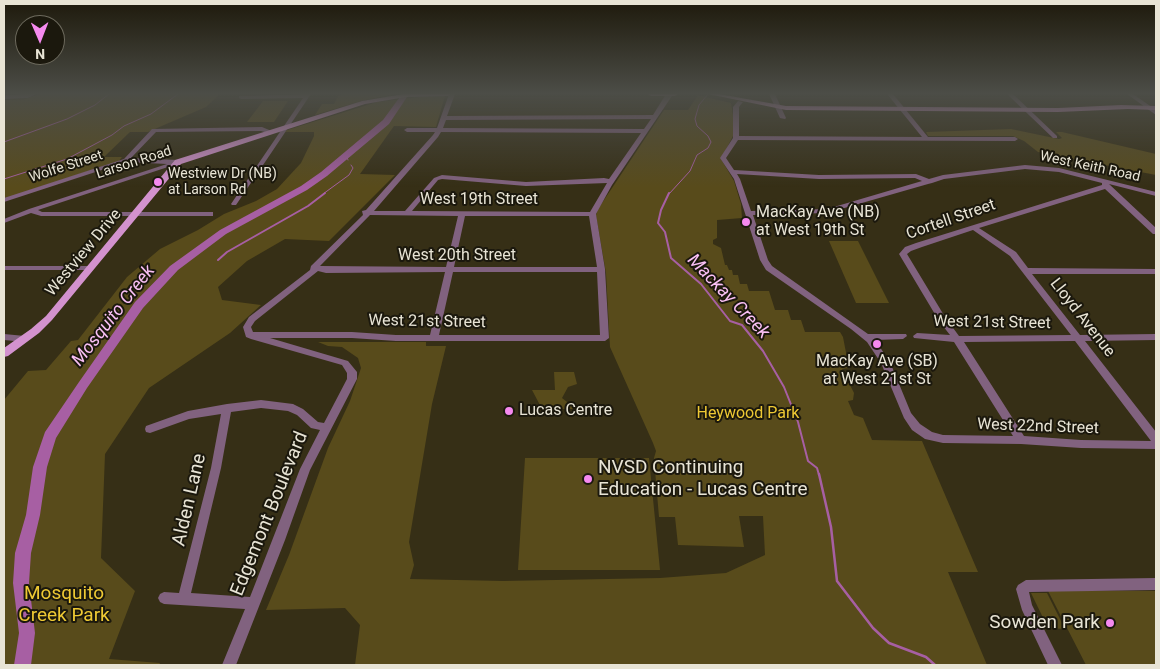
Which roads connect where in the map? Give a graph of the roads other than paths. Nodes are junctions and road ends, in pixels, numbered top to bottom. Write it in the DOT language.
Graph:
graph roads {
  1 [pos="285,125"];
  2 [pos="291,125"];
  3 [pos="442,125"];
  4 [pos="650,125"];
  5 [pos="736,125"];
  6 [pos="914,125"];
  7 [pos="1043,125"];
  8 [pos="283,128"];
  9 [pos="407,130"];
  10 [pos="440,130"];
  11 [pos="265,132"];
  12 [pos="645,132"];
  13 [pos="1055,137"];
  14 [pos="736,138"];
  15 [pos="923,138"];
  16 [pos="1015,139"];
  17 [pos="126,160"];
  18 [pos="178,162"];
  19 [pos="733,172"];
  20 [pos="612,182"];
  21 [pos="930,182"];
  22 [pos="1106,184"];
  23 [pos="1156,194"];
  24 [pos="4,200"];
  25 [pos="234,204"];
  26 [pos="30,210"];
  27 [pos="136,213"];
  28 [pos="365,213"];
  29 [pos="748,213"];
  30 [pos="210,214"];
  31 [pos="406,214"];
  32 [pos="462,214"];
  33 [pos="592,214"];
  34 [pos="4,221"];
  35 [pos="974,228"];
  36 [pos="1156,232"];
  37 [pos="4,268"];
  38 [pos="90,268"];
  39 [pos="314,268"];
  40 [pos="600,269"];
  41 [pos="450,270"];
  42 [pos="1156,270"];
  43 [pos="1026,271"];
  44 [pos="249,335"];
  45 [pos="903,336"];
  46 [pos="918,336"];
  47 [pos="4,337"];
  48 [pos="866,337"];
  49 [pos="1156,337"];
  50 [pos="434,338"];
  51 [pos="957,338"];
  52 [pos="1078,338"];
  53 [pos="25,339"];
  54 [pos="4,353"];
  55 [pos="227,408"];
  56 [pos="325,427"];
  57 [pos="150,429"];
  58 [pos="921,431"];
  59 [pos="1156,439"];
  60 [pos="1021,440"];
  61 [pos="1156,445"];
  62 [pos="1156,584"];
  63 [pos="1022,589"];
  64 [pos="164,598"];
  65 [pos="184,599"];
  66 [pos="253,603"];
  67 [pos="229,665"];
  68 [pos="1055,665"];
  1 -- 8 [label="street"];
  2 -- 8 [label="main road, Larson Road"];
  3 -- 10 [label="street"];
  4 -- 12 [label="street"];
  5 -- 14 [label="street"];
  6 -- 15 [label="street"];
  7 -- 13 [label="street"];
  8 -- 11 [label="main road, Larson Road"];
  8 -- 25 [label="street"];
  9 -- 10 [label="street"];
  10 -- 12 [label="street"];
  10 -- 28 [label="street"];
  11 -- 17 [label="street, Wolfe Street"];
  11 -- 18 [label="main road, Larson Road"];
  12 -- 20 [label="street"];
  14 -- 15 [label="street"];
  14 -- 19 [label="street"];
  15 -- 16 [label="street"];
  17 -- 18 [label="street"];
  17 -- 24 [label="street, Wolfe Street"];
  18 -- 26 [label="street, Larson Road"];
  18 -- 27 [label="main road, Westview Drive"];
  19 -- 21 [label="street, West Keith Road"];
  19 -- 29 [label="street"];
  20 -- 31 [label="street"];
  20 -- 33 [label="street"];
  21 -- 22 [label="street, West Keith Road"];
  21 -- 29 [label="street, West Keith Road"];
  22 -- 23 [label="street, West Keith Road"];
  22 -- 35 [label="street, Cortell Street"];
  22 -- 36 [label="street"];
  26 -- 27 [label="street"];
  26 -- 34 [label="street, Larson Road"];
  27 -- 30 [label="street"];
  27 -- 38 [label="main road, Westview Drive"];
  28 -- 31 [label="street, West 19th Street"];
  28 -- 39 [label="street"];
  29 -- 48 [label="street"];
  31 -- 32 [label="street, West 19th Street"];
  32 -- 33 [label="street, West 19th Street"];
  32 -- 41 [label="street"];
  33 -- 40 [label="street"];
  35 -- 43 [label="street, Lloyd Avenue"];
  35 -- 51 [label="street, Cortell Street"];
  37 -- 38 [label="street"];
  38 -- 53 [label="main road, Westview Drive"];
  39 -- 41 [label="street, West 20th Street"];
  39 -- 44 [label="street"];
  40 -- 41 [label="street, West 20th Street"];
  40 -- 50 [label="street, West 21st Street"];
  41 -- 50 [label="street"];
  42 -- 43 [label="street"];
  43 -- 52 [label="street, Lloyd Avenue"];
  44 -- 50 [label="street, West 21st Street"];
  44 -- 56 [label="street, Edgemont Boulevard"];
  45 -- 48 [label="street"];
  46 -- 51 [label="street, West 21st Street"];
  47 -- 53 [label="street"];
  48 -- 58 [label="street"];
  49 -- 52 [label="street, West 21st Street"];
  51 -- 52 [label="street, West 21st Street"];
  51 -- 60 [label="street, Cortell Street"];
  52 -- 59 [label="street, Lloyd Avenue"];
  53 -- 54 [label="main road, Westview Drive"];
  55 -- 56 [label="street"];
  55 -- 57 [label="street"];
  55 -- 65 [label="street, Alden Lane"];
  56 -- 66 [label="street, Edgemont Boulevard"];
  58 -- 60 [label="street, West 22nd Street"];
  60 -- 61 [label="street, West 22nd Street"];
  62 -- 63 [label="street"];
  63 -- 68 [label="street"];
  64 -- 65 [label="street"];
  65 -- 66 [label="street"];
  66 -- 67 [label="street, Edgemont Boulevard"];
}
